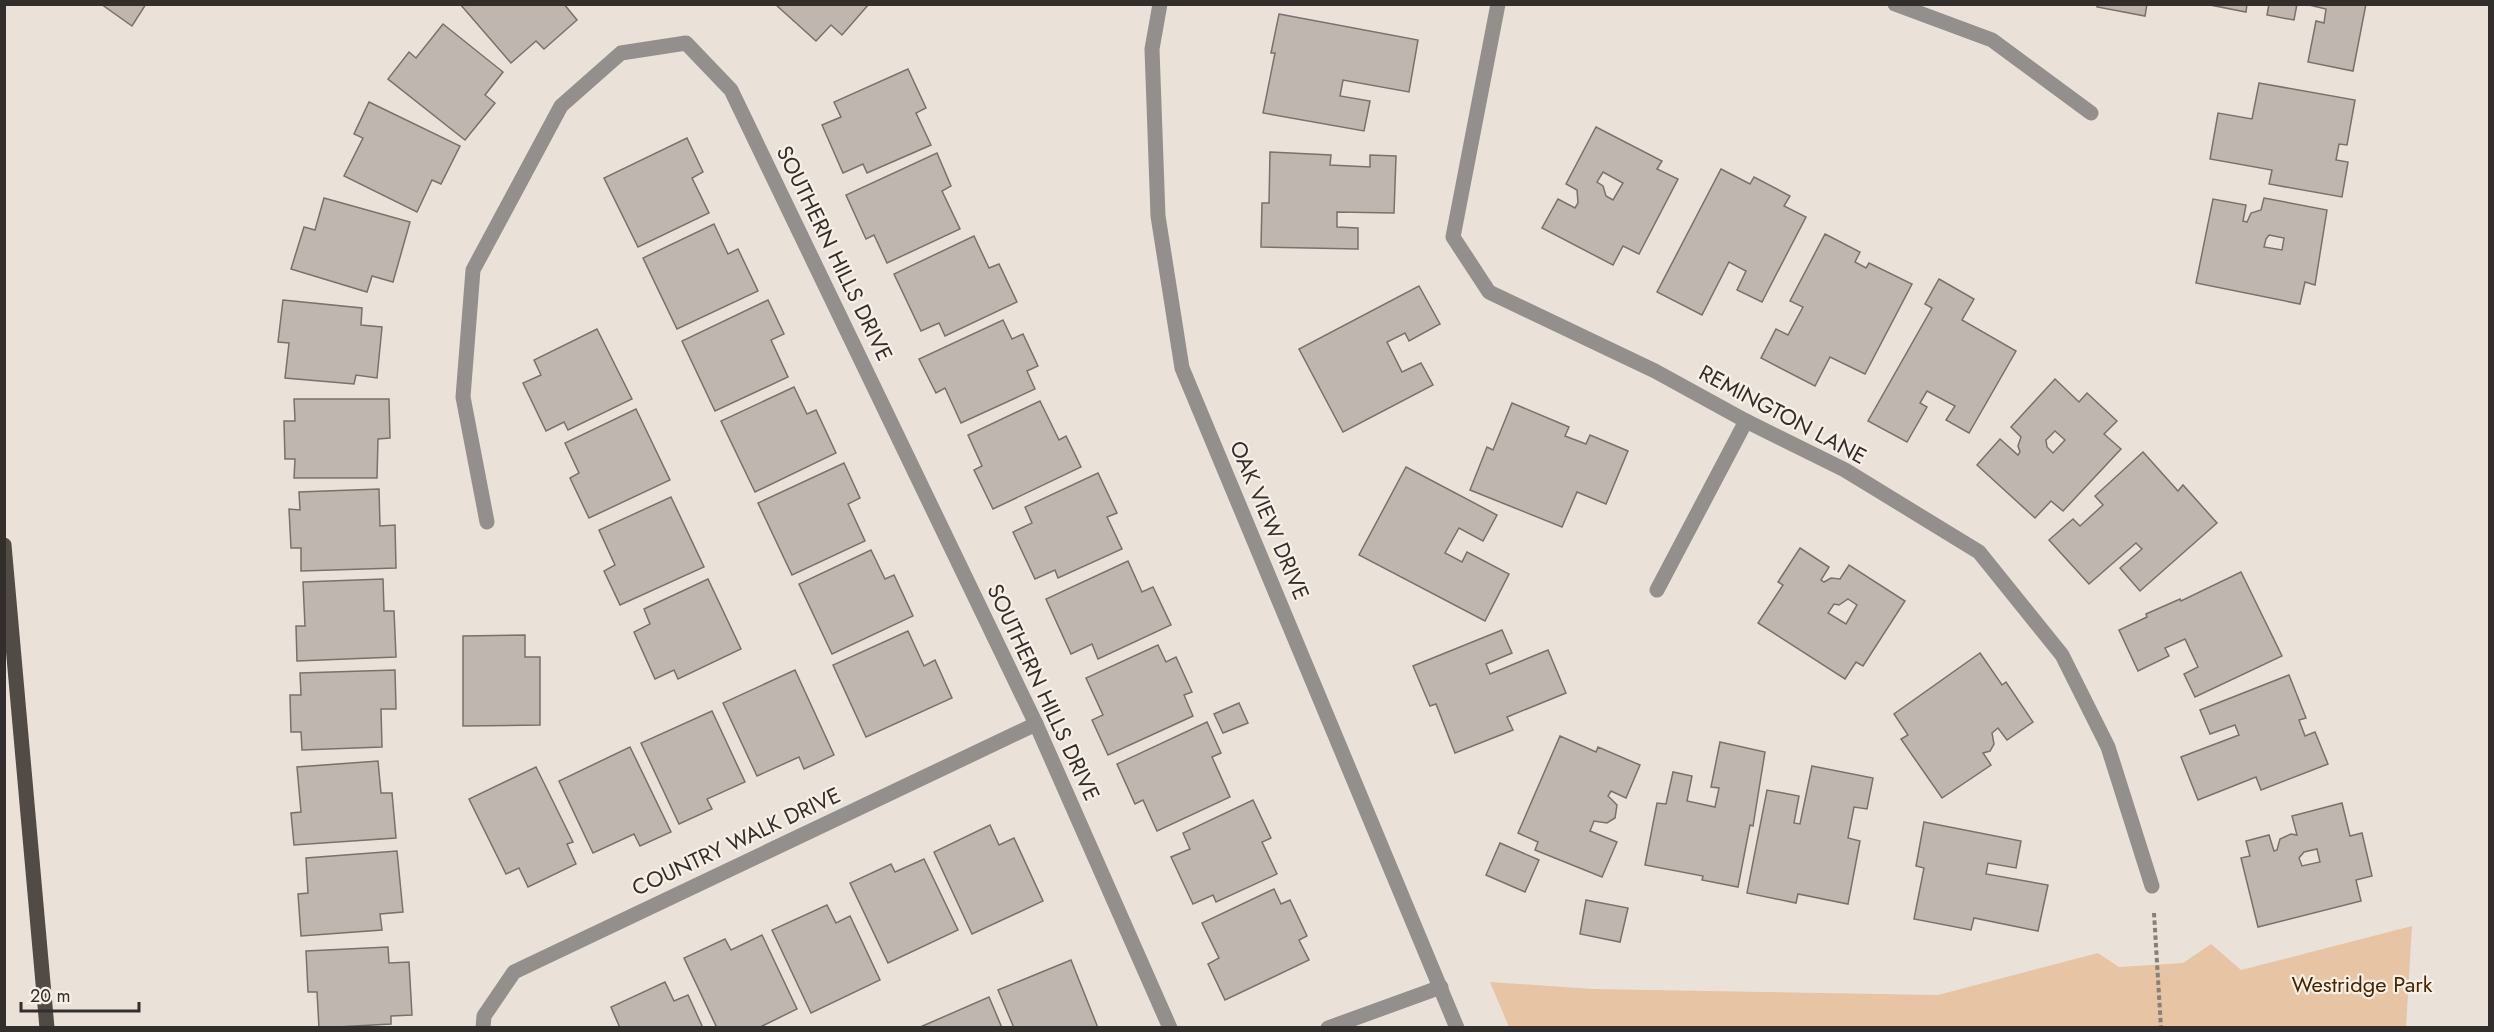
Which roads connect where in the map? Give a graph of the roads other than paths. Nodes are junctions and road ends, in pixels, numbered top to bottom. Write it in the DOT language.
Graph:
graph roads {
  1 [pos="1160,4"];
  2 [pos="1498,4"];
  3 [pos="1896,4"];
  4 [pos="2091,113"];
  5 [pos="1746,421"];
  6 [pos="487,522"];
  7 [pos="4,545"];
  8 [pos="1657,590"];
  9 [pos="1036,724"];
  10 [pos="2152,886"];
  11 [pos="1441,987"];
  12 [pos="46,1028"];
  13 [pos="483,1028"];
  14 [pos="1170,1028"];
  15 [pos="1328,1028"];
  16 [pos="1457,1028"];
  1 -- 11 [label="street, OAK VIEW DRIVE"];
  2 -- 5 [label="street, REMINGTON LANE"];
  3 -- 4 [label="street"];
  5 -- 8 [label="street"];
  5 -- 10 [label="street, REMINGTON LANE"];
  6 -- 9 [label="street, SOUTHERN HILLS DRIVE"];
  7 -- 12 [label="main road"];
  9 -- 13 [label="street, COUNTRY WALK DRIVE"];
  9 -- 14 [label="street, SOUTHERN HILLS DRIVE"];
  11 -- 15 [label="street"];
  11 -- 16 [label="street, OAK VIEW DRIVE"];
}
